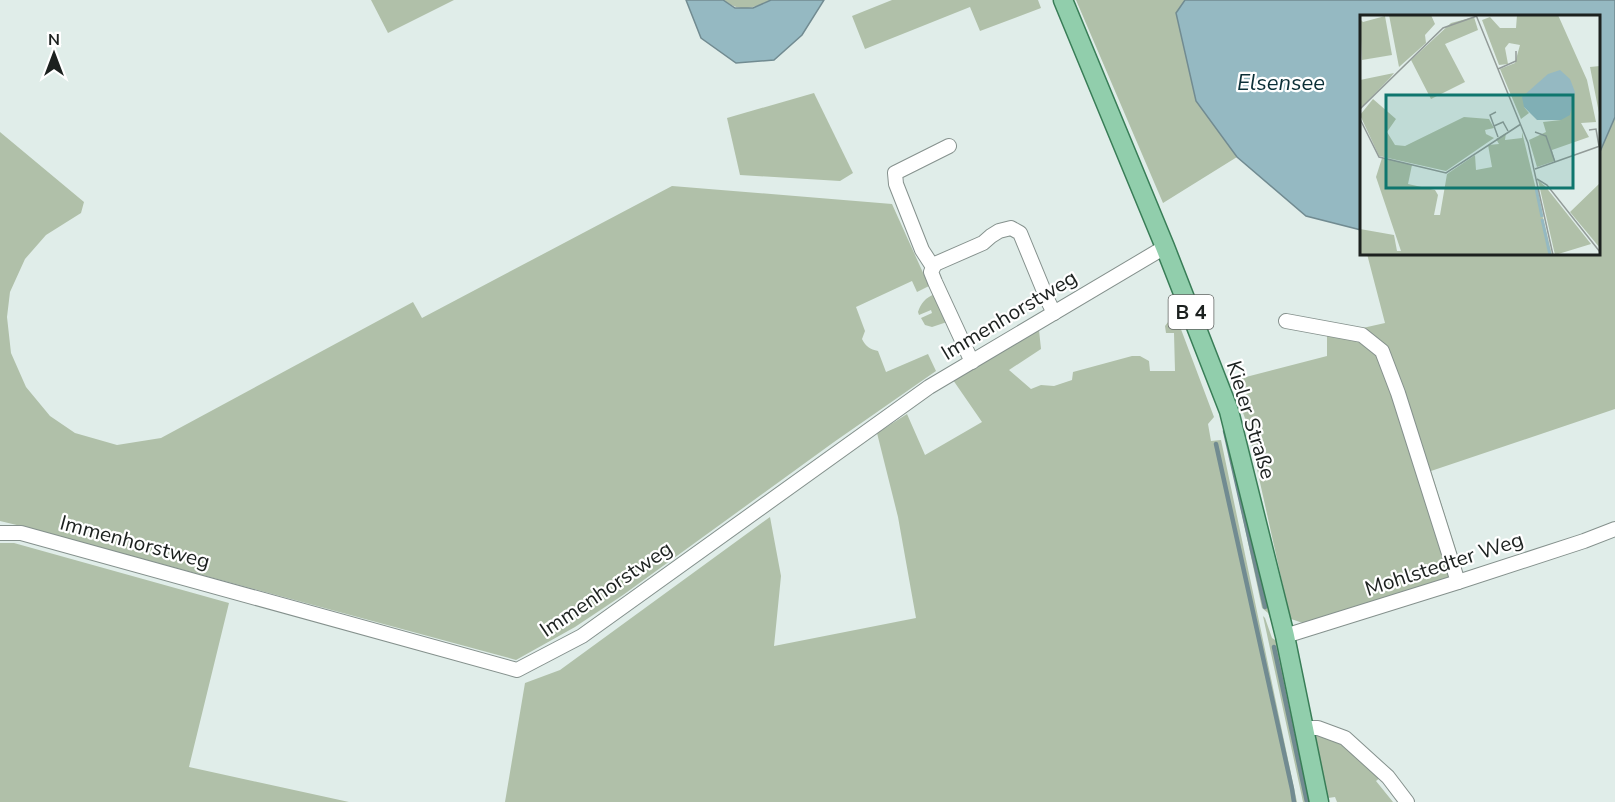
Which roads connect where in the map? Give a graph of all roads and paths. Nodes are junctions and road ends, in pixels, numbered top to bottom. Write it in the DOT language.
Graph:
graph roads {
  1 [pos="1063,0"];
  2 [pos="949,146"];
  3 [pos="1165,247"];
  4 [pos="933,267"];
  5 [pos="1054,313"];
  6 [pos="1286,321"];
  7 [pos="972,362"];
  8 [pos="1615,529"];
  9 [pos="0,533"];
  10 [pos="1458,582"];
  11 [pos="1284,636"];
  12 [pos="1303,728"];
  13 [pos="1319,802"];
  14 [pos="1407,802"];
  1 -- 3 [label="main road, Kieler Straße / B 4"];
  2 -- 4 [label="street"];
  3 -- 5 [label="street, Immenhorstweg"];
  3 -- 11 [label="main road, Kieler Straße / B 4"];
  4 -- 5 [label="street"];
  4 -- 7 [label="street"];
  5 -- 7 [label="street, Immenhorstweg"];
  6 -- 10 [label="street"];
  7 -- 9 [label="street, Immenhorstweg"];
  8 -- 10 [label="street, Mohlstedter Weg"];
  10 -- 11 [label="street, Mohlstedter Weg"];
  11 -- 12 [label="main road, Kieler Straße / B 4"];
  12 -- 13 [label="main road, Kieler Straße / B 4"];
  12 -- 14 [label="street"];
}
